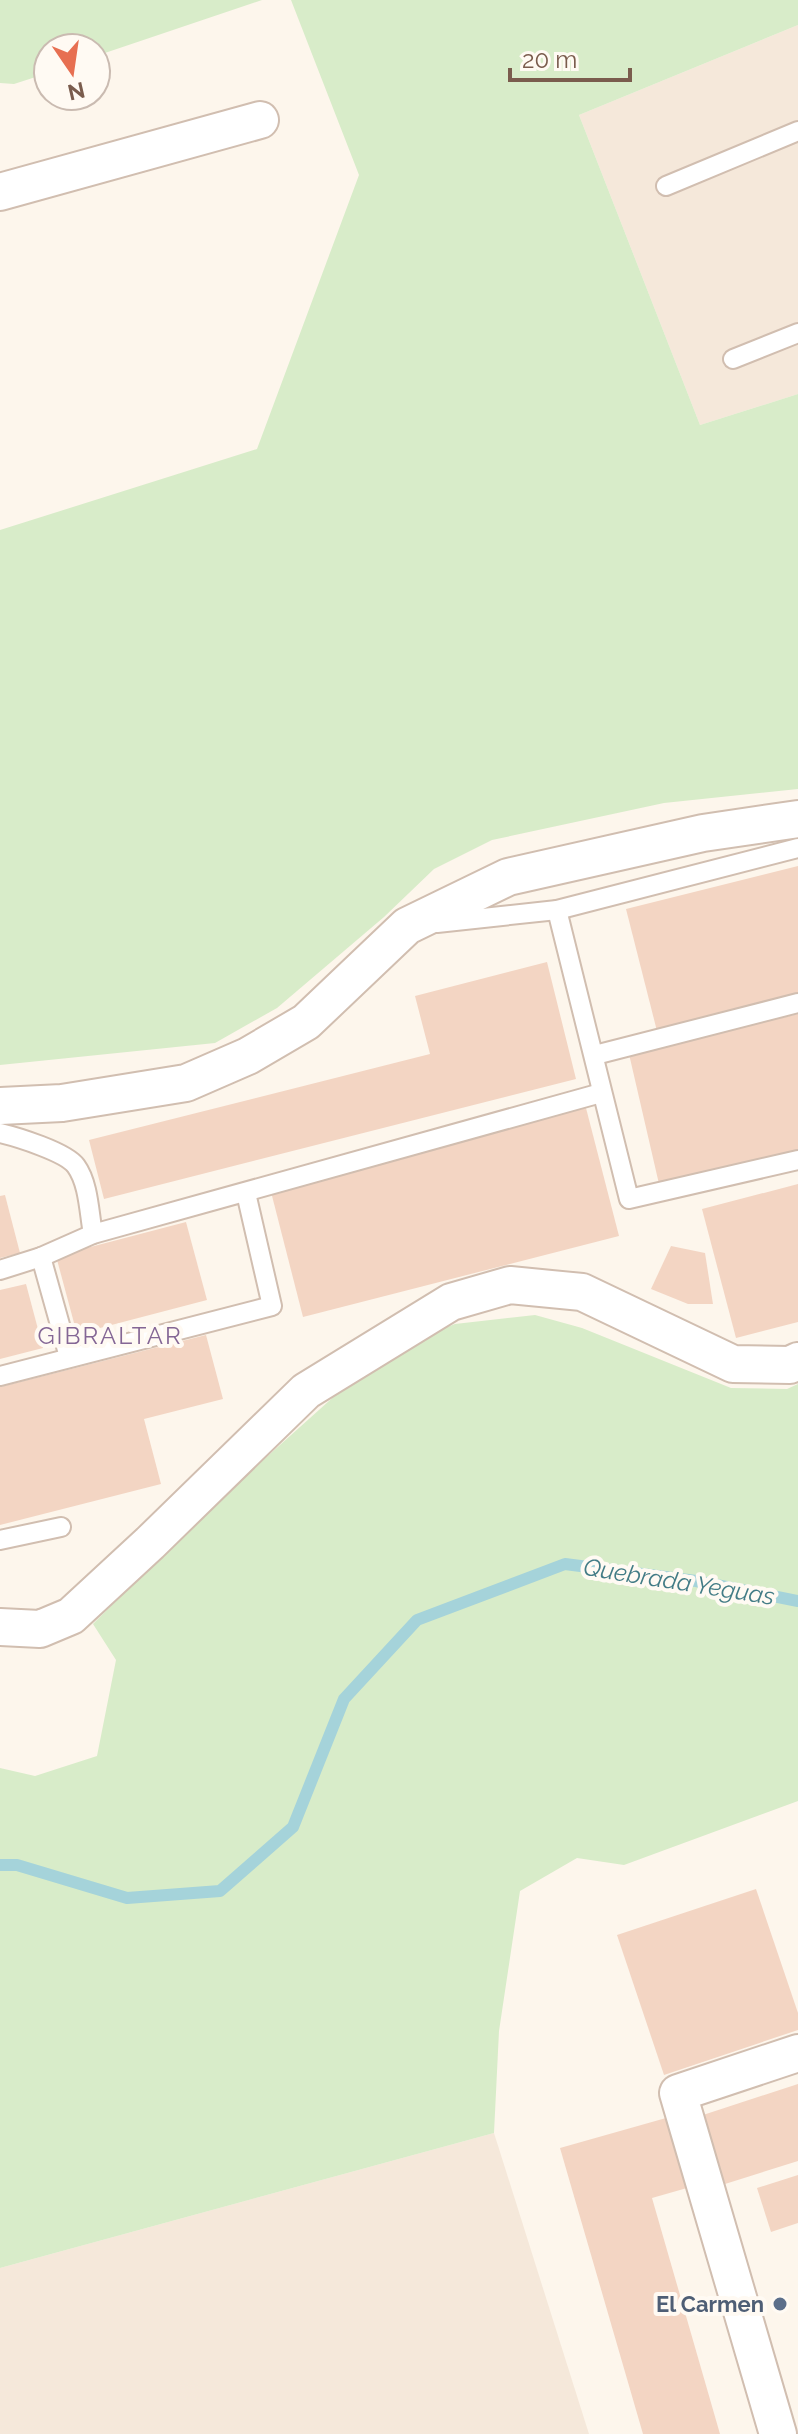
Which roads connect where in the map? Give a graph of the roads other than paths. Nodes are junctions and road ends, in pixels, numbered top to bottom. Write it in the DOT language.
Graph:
graph roads {
  1 [pos="260,120"];
  2 [pos="798,131"];
  3 [pos="666,186"];
  4 [pos="0,192"];
  5 [pos="798,333"];
  6 [pos="733,359"];
  7 [pos="798,819"];
  8 [pos="798,848"];
  9 [pos="557,910"];
  10 [pos="407,926"];
  11 [pos="798,1003"];
  12 [pos="595,1055"];
  13 [pos="601,1093"];
  14 [pos="0,1106"];
  15 [pos="0,1133"];
  16 [pos="798,1160"];
  17 [pos="246,1193"];
  18 [pos="93,1234"];
  19 [pos="41,1257"];
  20 [pos="0,1270"];
  21 [pos="69,1357"];
  22 [pos="798,1361"];
  23 [pos="0,1376"];
  24 [pos="61,1527"];
  25 [pos="0,1540"];
  26 [pos="0,1627"];
  27 [pos="798,2053"];
  28 [pos="778,2434"];
  1 -- 4 [label="street"];
  2 -- 3 [label="lane"];
  5 -- 6 [label="lane"];
  7 -- 10 [label="street"];
  8 -- 9 [label="lane"];
  9 -- 10 [label="lane"];
  9 -- 12 [label="lane"];
  10 -- 14 [label="street"];
  11 -- 12 [label="lane"];
  12 -- 13 [label="lane"];
  13 -- 16 [label="lane"];
  13 -- 17 [label="lane"];
  15 -- 18 [label="lane"];
  17 -- 18 [label="lane"];
  17 -- 21 [label="lane"];
  18 -- 19 [label="lane"];
  19 -- 20 [label="lane"];
  19 -- 21 [label="lane"];
  21 -- 23 [label="lane"];
  22 -- 26 [label="street"];
  24 -- 25 [label="lane"];
  27 -- 28 [label="street"];
}
